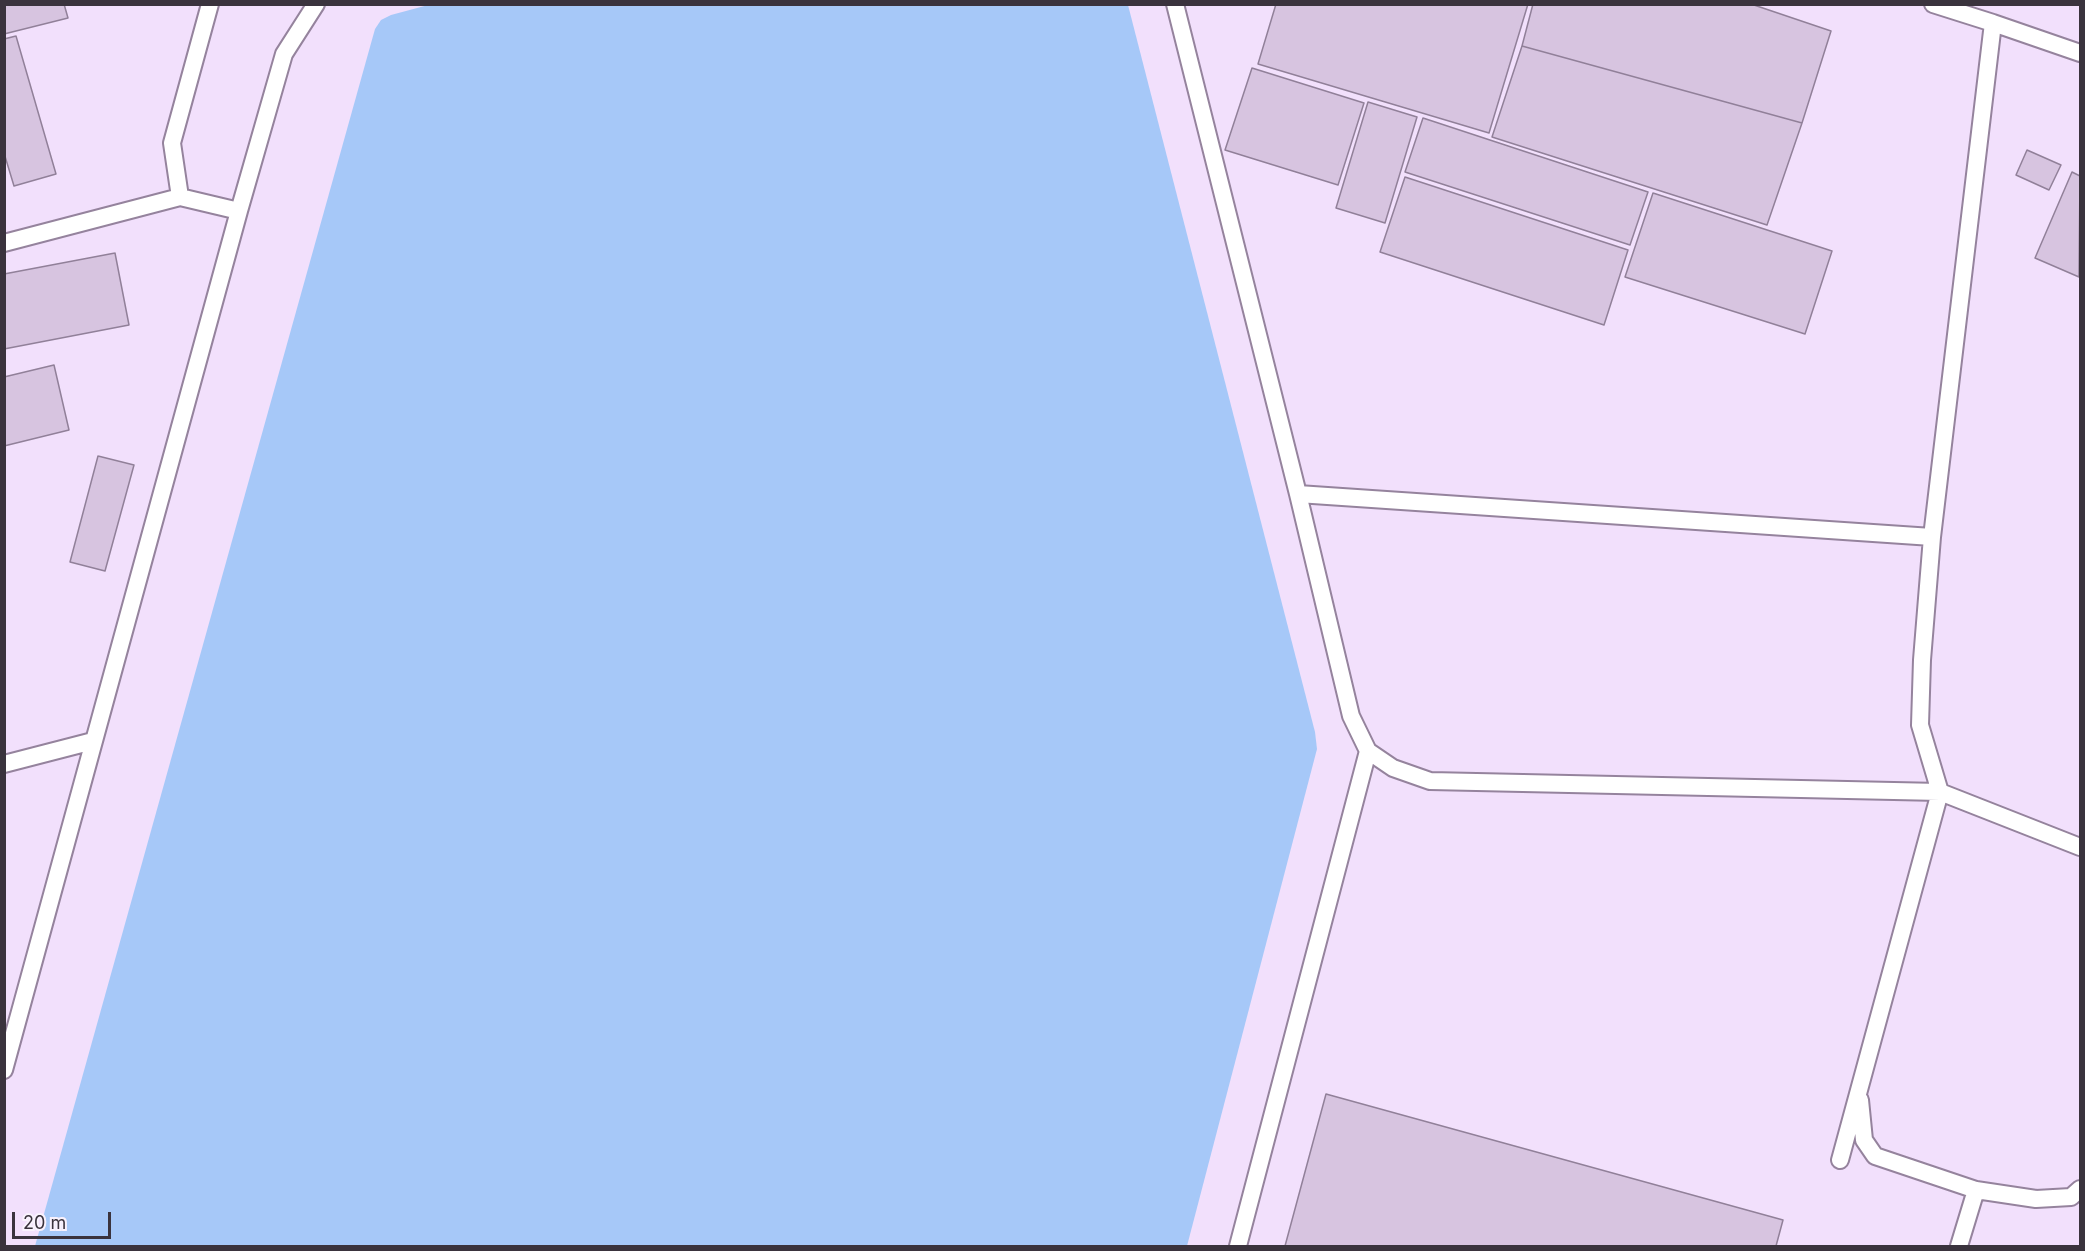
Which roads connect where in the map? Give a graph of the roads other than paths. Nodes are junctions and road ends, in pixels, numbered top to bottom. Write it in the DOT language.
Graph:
graph roads {
  1 [pos="210,4"];
  2 [pos="316,4"];
  3 [pos="1174,4"];
  4 [pos="1933,4"];
  5 [pos="1993,23"];
  6 [pos="2080,53"];
  7 [pos="180,197"];
  8 [pos="238,211"];
  9 [pos="4,243"];
  10 [pos="1298,495"];
  11 [pos="1932,537"];
  12 [pos="93,741"];
  13 [pos="1368,751"];
  14 [pos="4,764"];
  15 [pos="1940,792"];
  16 [pos="2080,847"];
  17 [pos="4,1070"];
  18 [pos="1859,1088"];
  19 [pos="1840,1160"];
  20 [pos="2080,1189"];
  21 [pos="1976,1190"];
  22 [pos="1238,1246"];
  23 [pos="1959,1246"];
  1 -- 7 [label="lane"];
  2 -- 8 [label="lane"];
  3 -- 10 [label="lane"];
  4 -- 5 [label="lane"];
  5 -- 6 [label="lane"];
  5 -- 11 [label="lane"];
  7 -- 8 [label="lane"];
  7 -- 9 [label="lane"];
  8 -- 12 [label="lane"];
  10 -- 11 [label="lane"];
  10 -- 13 [label="lane"];
  11 -- 15 [label="lane"];
  12 -- 14 [label="lane"];
  12 -- 17 [label="lane"];
  13 -- 15 [label="lane"];
  13 -- 22 [label="lane"];
  15 -- 16 [label="lane"];
  15 -- 18 [label="lane"];
  18 -- 19 [label="lane"];
  18 -- 21 [label="lane"];
  20 -- 21 [label="lane"];
  21 -- 23 [label="lane"];
}
